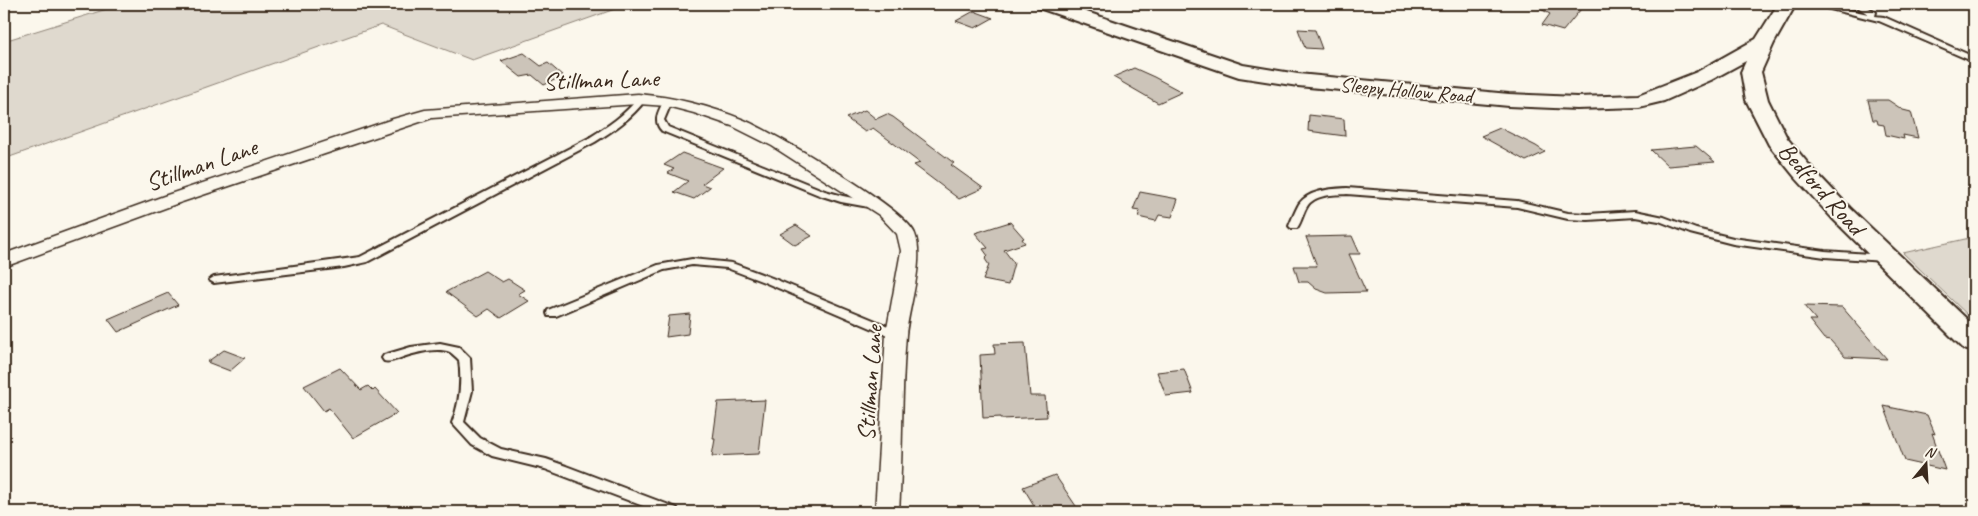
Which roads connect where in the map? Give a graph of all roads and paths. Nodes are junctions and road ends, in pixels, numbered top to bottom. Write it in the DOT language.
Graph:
graph roads {
  1 [pos="1046,4"];
  2 [pos="1787,4"];
  3 [pos="1814,4"];
  4 [pos="1857,4"];
  5 [pos="1881,19"];
  6 [pos="1764,43"];
  7 [pos="1974,60"];
  8 [pos="642,99"];
  9 [pos="668,101"];
  10 [pos="875,205"];
  11 [pos="1294,226"];
  12 [pos="1887,258"];
  13 [pos="4,261"];
  14 [pos="214,280"];
  15 [pos="552,314"];
  16 [pos="896,334"];
  17 [pos="1974,342"];
  18 [pos="388,358"];
  19 [pos="672,512"];
  20 [pos="886,512"];
  1 -- 6 [label="street, Sleepy Hollow Road"];
  2 -- 6 [label="street, Bedford Road"];
  3 -- 5 [label="lane"];
  4 -- 5 [label="lane"];
  5 -- 7 [label="lane"];
  6 -- 12 [label="street, Bedford Road"];
  8 -- 9 [label="street, Stillman Lane"];
  8 -- 13 [label="street, Stillman Lane"];
  8 -- 14 [label="lane"];
  9 -- 10 [label="street, Stillman Lane"];
  9 -- 10 [label="lane"];
  10 -- 16 [label="street, Stillman Lane"];
  11 -- 12 [label="lane"];
  12 -- 17 [label="street, Bedford Road"];
  15 -- 16 [label="lane"];
  16 -- 20 [label="street, Stillman Lane"];
  18 -- 19 [label="lane"];
}
